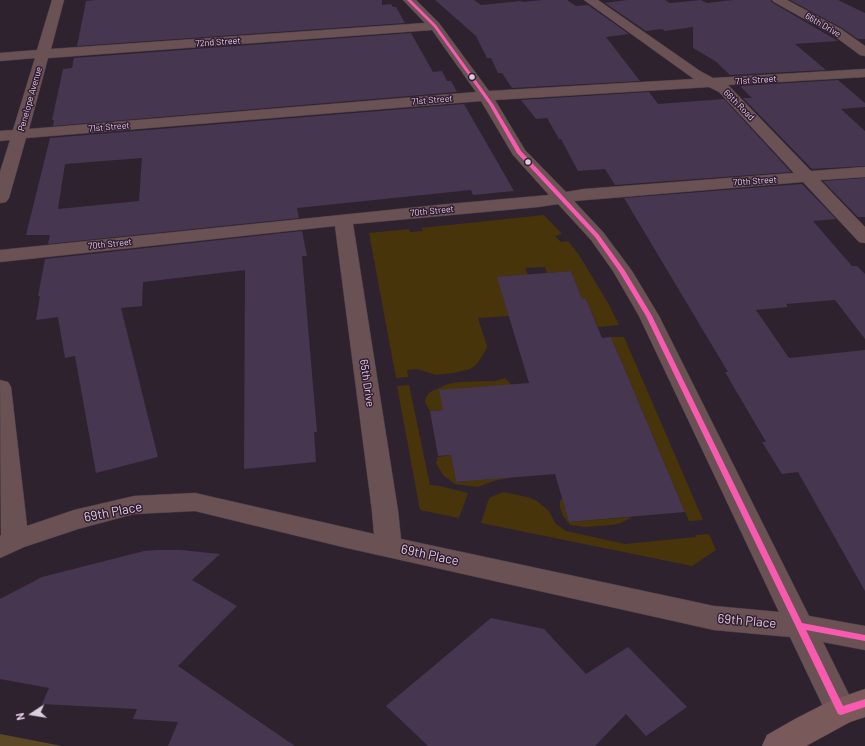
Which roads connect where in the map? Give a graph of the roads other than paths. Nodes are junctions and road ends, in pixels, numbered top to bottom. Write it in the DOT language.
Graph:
graph roads {
  1 [pos="58,0"];
  2 [pos="409,0"];
  3 [pos="590,0"];
  4 [pos="778,0"];
  5 [pos="435,26"];
  6 [pos="865,52"];
  7 [pos="42,54"];
  8 [pos="0,58"];
  9 [pos="865,73"];
  10 [pos="712,83"];
  11 [pos="485,96"];
  12 [pos="20,134"];
  13 [pos="0,136"];
  14 [pos="865,172"];
  15 [pos="808,176"];
  16 [pos="0,198"];
  17 [pos="560,198"];
  18 [pos="343,220"];
  19 [pos="865,238"];
  20 [pos="0,256"];
  21 [pos="0,387"];
  22 [pos="7,544"];
  23 [pos="388,546"];
  24 [pos="800,626"];
  25 [pos="865,638"];
  26 [pos="853,707"];
  27 [pos="778,746"];
  1 -- 7 [label="street, Penelope Avenue"];
  2 -- 5 [label="street"];
  3 -- 10 [label="street, 66th Road"];
  4 -- 6 [label="street, 66th Drive"];
  5 -- 7 [label="street, 72nd Street"];
  5 -- 11 [label="street"];
  7 -- 8 [label="street, 72nd Street"];
  7 -- 12 [label="street, Penelope Avenue"];
  9 -- 10 [label="street, 71st Street"];
  10 -- 11 [label="street, 71st Street"];
  10 -- 15 [label="street, 66th Road"];
  11 -- 12 [label="street, 71st Street"];
  11 -- 17 [label="street"];
  12 -- 13 [label="street, 71st Street"];
  12 -- 16 [label="street, Penelope Avenue"];
  14 -- 15 [label="street, 70th Street"];
  15 -- 17 [label="street, 70th Street"];
  15 -- 19 [label="street, 66th Road"];
  17 -- 18 [label="street, 70th Street"];
  17 -- 24 [label="street"];
  18 -- 20 [label="street, 70th Street"];
  18 -- 23 [label="street, 65th Drive"];
  21 -- 22 [label="street"];
  22 -- 23 [label="street, 69th Place"];
  23 -- 24 [label="street, 69th Place"];
  24 -- 25 [label="street, 69th Place"];
  24 -- 26 [label="street"];
  26 -- 27 [label="main road"];
}
